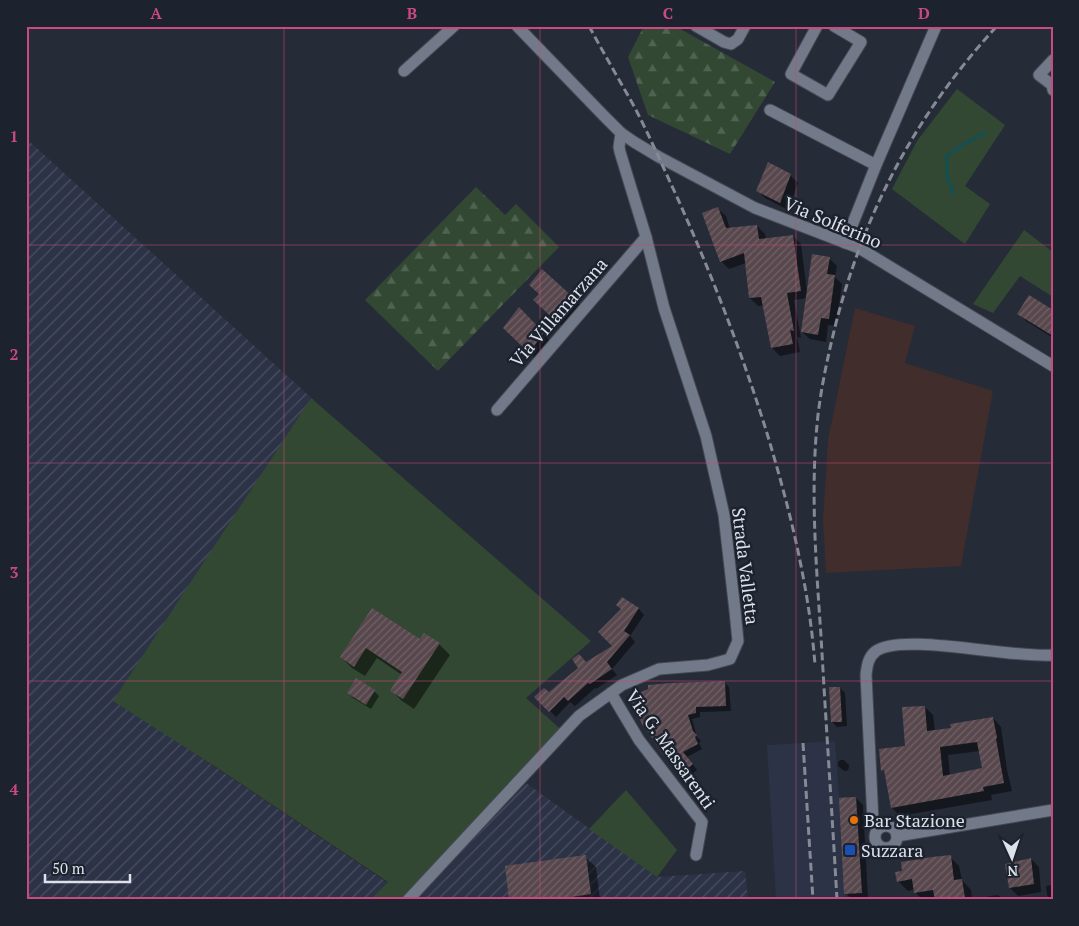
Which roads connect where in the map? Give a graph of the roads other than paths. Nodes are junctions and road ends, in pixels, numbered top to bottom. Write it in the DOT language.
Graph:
graph roads {
  1 [pos="454,26"];
  2 [pos="517,26"];
  3 [pos="696,26"];
  4 [pos="745,26"];
  5 [pos="817,26"];
  6 [pos="834,26"];
  7 [pos="936,26"];
  8 [pos="1053,60"];
  9 [pos="404,71"];
  10 [pos="1053,90"];
  11 [pos="770,110"];
  12 [pos="621,133"];
  13 [pos="876,165"];
  14 [pos="646,237"];
  15 [pos="845,243"];
  16 [pos="1053,366"];
  17 [pos="496,410"];
  18 [pos="1053,655"];
  19 [pos="611,692"];
  20 [pos="1053,810"];
  21 [pos="877,830"];
  22 [pos="897,836"];
  23 [pos="696,855"];
  24 [pos="408,900"];
  1 -- 9 [label="street"];
  2 -- 12 [label="street, Via Solferino"];
  3 -- 4 [label="street"];
  5 -- 6 [label="street"];
  7 -- 13 [label="street"];
  8 -- 10 [label="street"];
  11 -- 13 [label="street"];
  12 -- 14 [label="street, Strada Valletta"];
  12 -- 15 [label="street, Via Solferino"];
  13 -- 15 [label="street"];
  14 -- 17 [label="street, Via Villamarzana"];
  14 -- 19 [label="street, Strada Valletta"];
  15 -- 16 [label="street, Via Solferino"];
  18 -- 21 [label="street"];
  19 -- 23 [label="street, Via G. Massarenti"];
  19 -- 24 [label="street, Strada Valletta"];
  20 -- 22 [label="street"];
  21 -- 22 [label="street"];
  21 -- 22 [label="street"];
}
